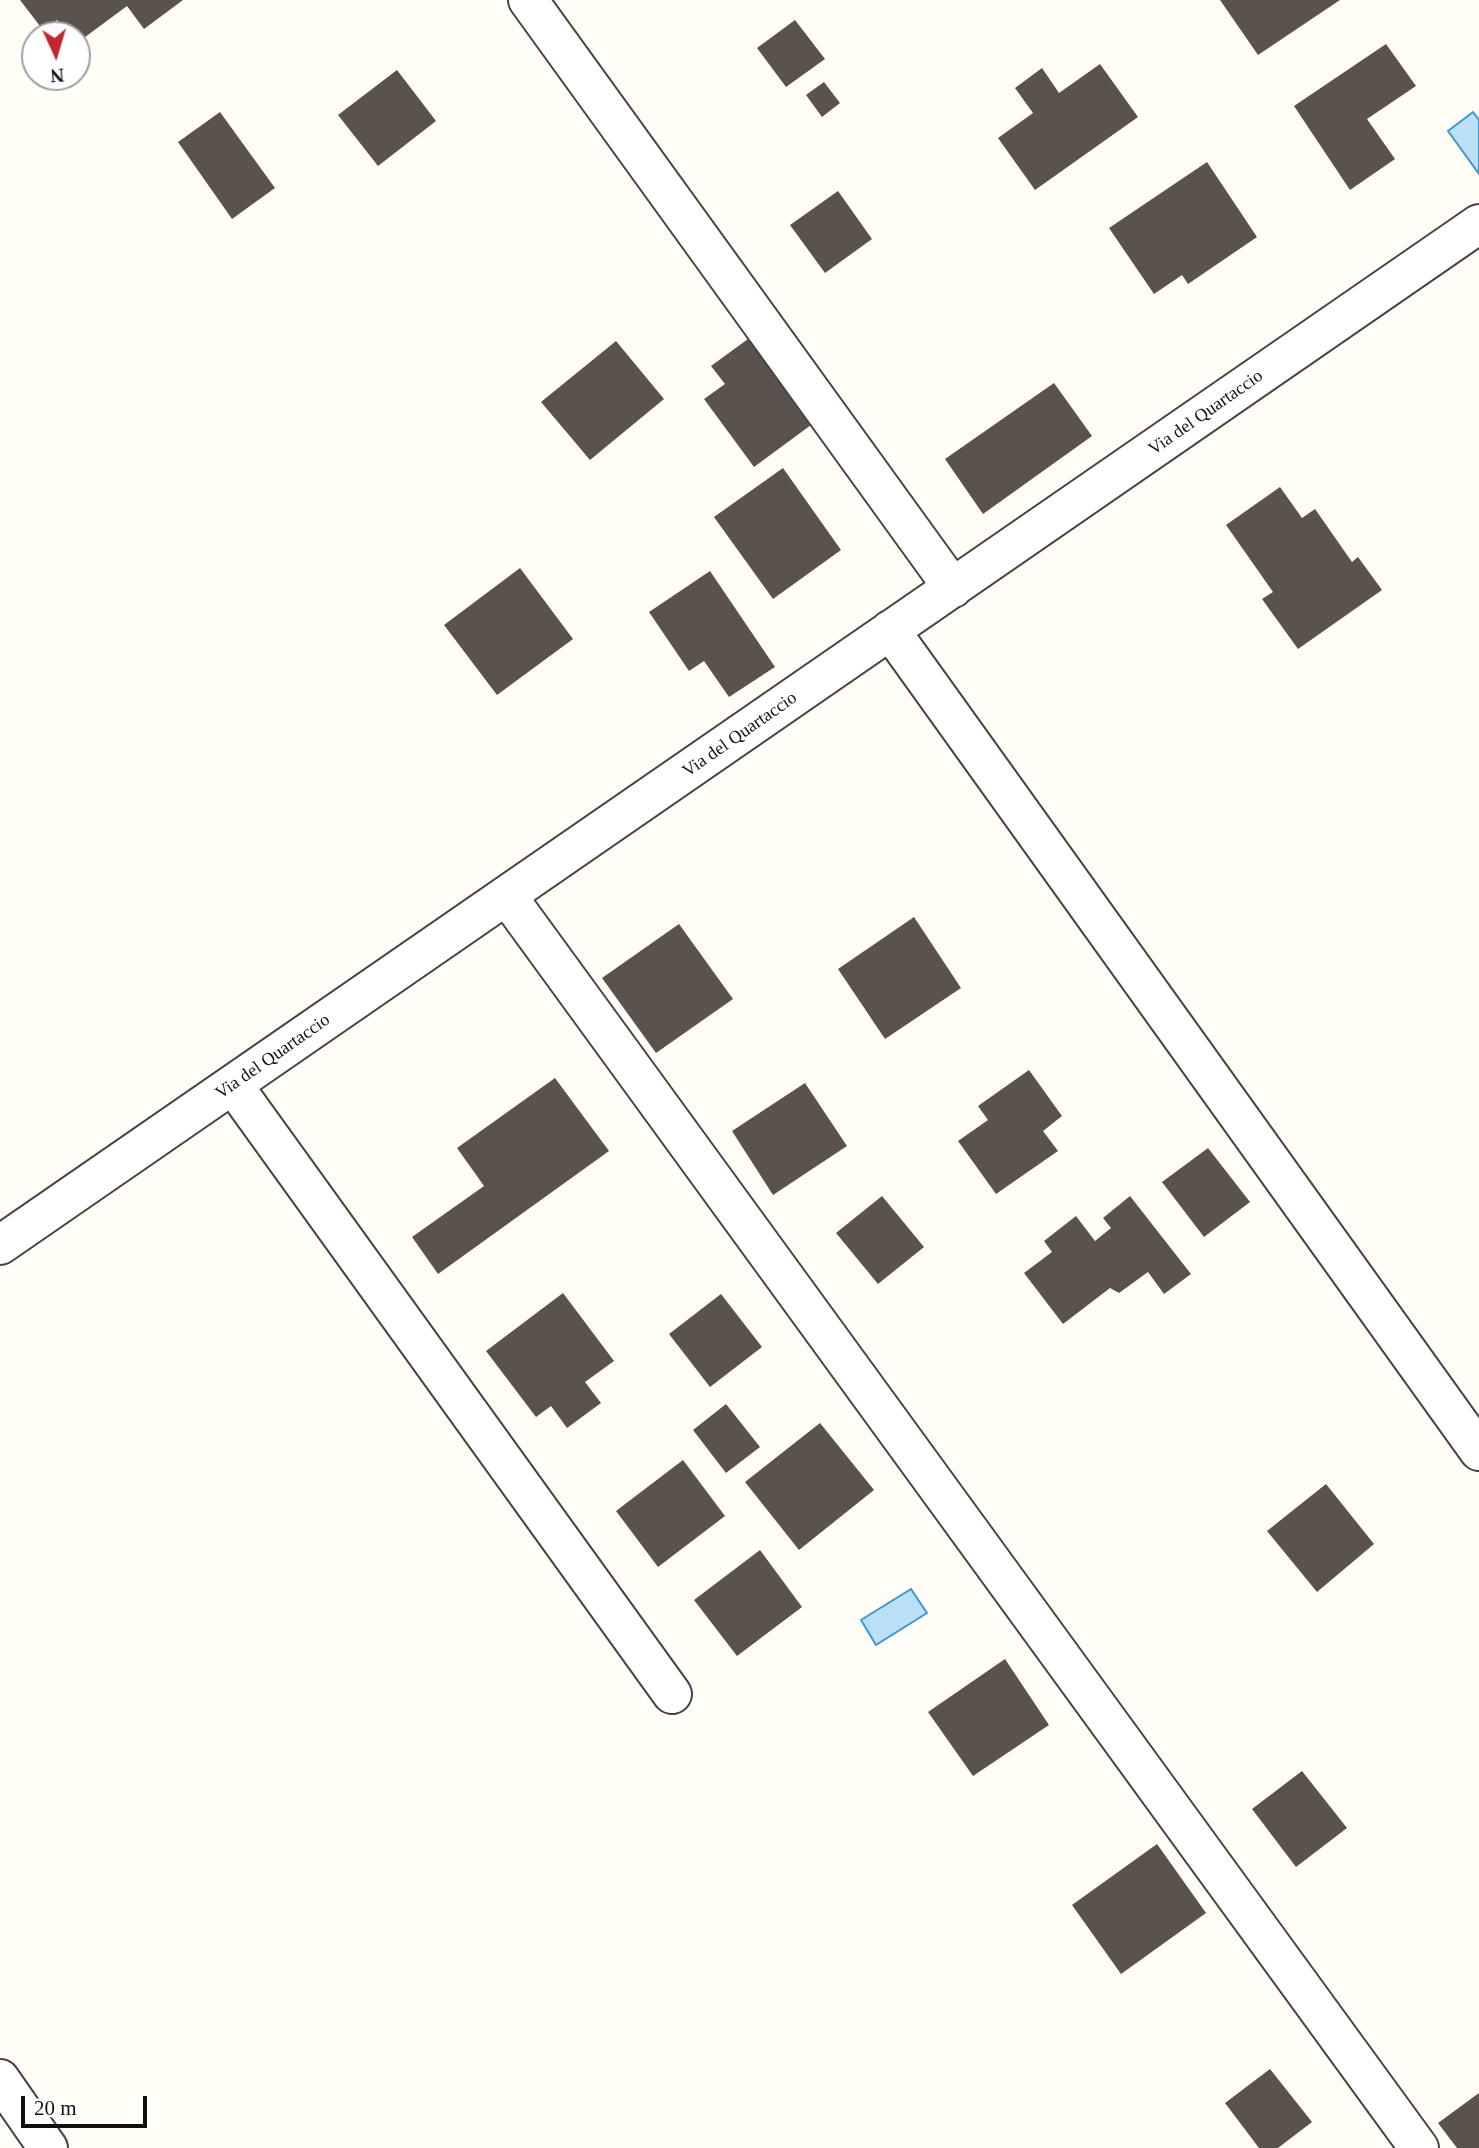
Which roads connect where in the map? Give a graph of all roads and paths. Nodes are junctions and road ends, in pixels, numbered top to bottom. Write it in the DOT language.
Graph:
graph roads {
  1 [pos="528,0"];
  2 [pos="1479,224"];
  3 [pos="953,588"];
  4 [pos="890,630"];
  5 [pos="507,896"];
  6 [pos="233,1085"];
  7 [pos="0,1245"];
  8 [pos="1479,1451"];
  9 [pos="672,1694"];
  10 [pos="0,2079"];
  11 [pos="48,2148"];
  12 [pos="1419,2148"];
  1 -- 3 [label="street"];
  2 -- 3 [label="street, Via del Quartaccio"];
  3 -- 4 [label="street, Via del Quartaccio"];
  4 -- 5 [label="street, Via del Quartaccio"];
  4 -- 8 [label="street"];
  5 -- 6 [label="street, Via del Quartaccio"];
  5 -- 12 [label="street"];
  6 -- 7 [label="street, Via del Quartaccio"];
  6 -- 9 [label="street"];
  10 -- 11 [label="street"];
}
